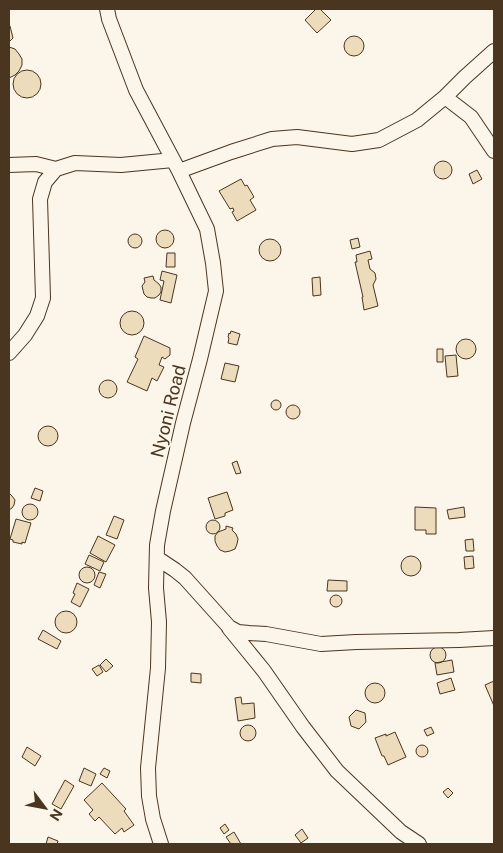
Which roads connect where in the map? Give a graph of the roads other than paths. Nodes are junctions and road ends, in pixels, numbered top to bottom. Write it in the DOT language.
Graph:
graph roads {
  1 [pos="107,9"];
  2 [pos="494,52"];
  3 [pos="445,97"];
  4 [pos="494,152"];
  5 [pos="9,165"];
  6 [pos="176,165"];
  7 [pos="56,169"];
  8 [pos="9,353"];
  9 [pos="157,558"];
  10 [pos="214,611"];
  11 [pos="494,638"];
  12 [pos="161,844"];
  13 [pos="419,844"];
  1 -- 6 [label="street, Nyoni Road"];
  2 -- 3 [label="street"];
  3 -- 4 [label="street"];
  3 -- 6 [label="street"];
  5 -- 7 [label="street"];
  6 -- 7 [label="street"];
  6 -- 9 [label="street, Nyoni Road"];
  7 -- 8 [label="street"];
  9 -- 10 [label="street"];
  9 -- 12 [label="street, Nyoni Road"];
  10 -- 11 [label="street"];
  10 -- 13 [label="street"];
}
